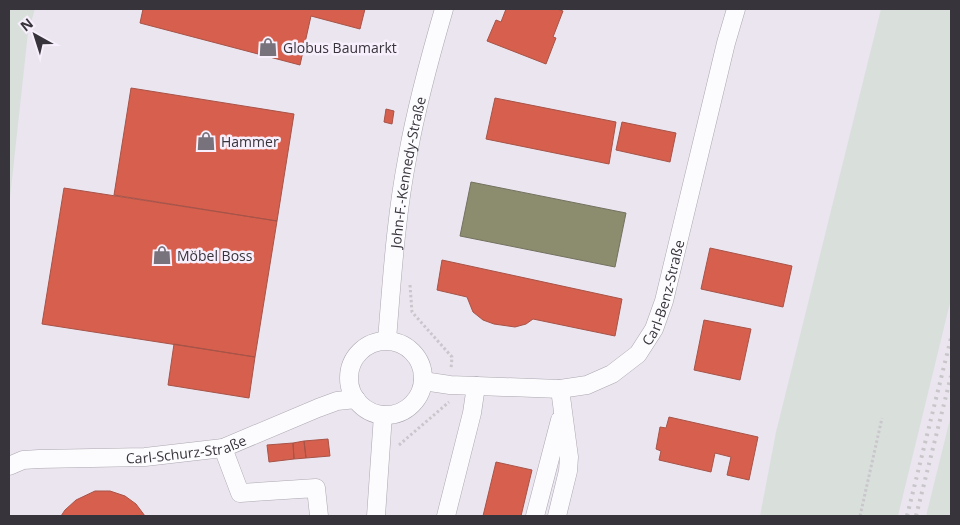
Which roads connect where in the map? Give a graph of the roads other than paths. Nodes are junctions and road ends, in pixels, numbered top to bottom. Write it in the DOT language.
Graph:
graph roads {
  1 [pos="444,9"];
  2 [pos="736,9"];
  3 [pos="388,340"];
  4 [pos="423,382"];
  5 [pos="476,386"];
  6 [pos="560,390"];
  7 [pos="356,399"];
  8 [pos="562,410"];
  9 [pos="383,414"];
  10 [pos="223,448"];
  11 [pos="9,466"];
  12 [pos="319,516"];
  13 [pos="376,516"];
  14 [pos="446,516"];
  15 [pos="535,516"];
  16 [pos="557,516"];
  1 -- 3 [label="street, John-F.-Kennedy-Straße"];
  2 -- 6 [label="street, Carl-Benz-Straße"];
  3 -- 4 [label="street"];
  3 -- 7 [label="street"];
  4 -- 5 [label="street, Carl-Benz-Straße"];
  4 -- 9 [label="street"];
  5 -- 6 [label="street, Carl-Benz-Straße"];
  5 -- 14 [label="street"];
  6 -- 8 [label="street"];
  7 -- 9 [label="street"];
  7 -- 10 [label="street, Carl-Schurz-Straße"];
  8 -- 15 [label="street"];
  8 -- 16 [label="street"];
  9 -- 13 [label="street"];
  10 -- 11 [label="street, Carl-Schurz-Straße"];
  10 -- 12 [label="street"];
}
